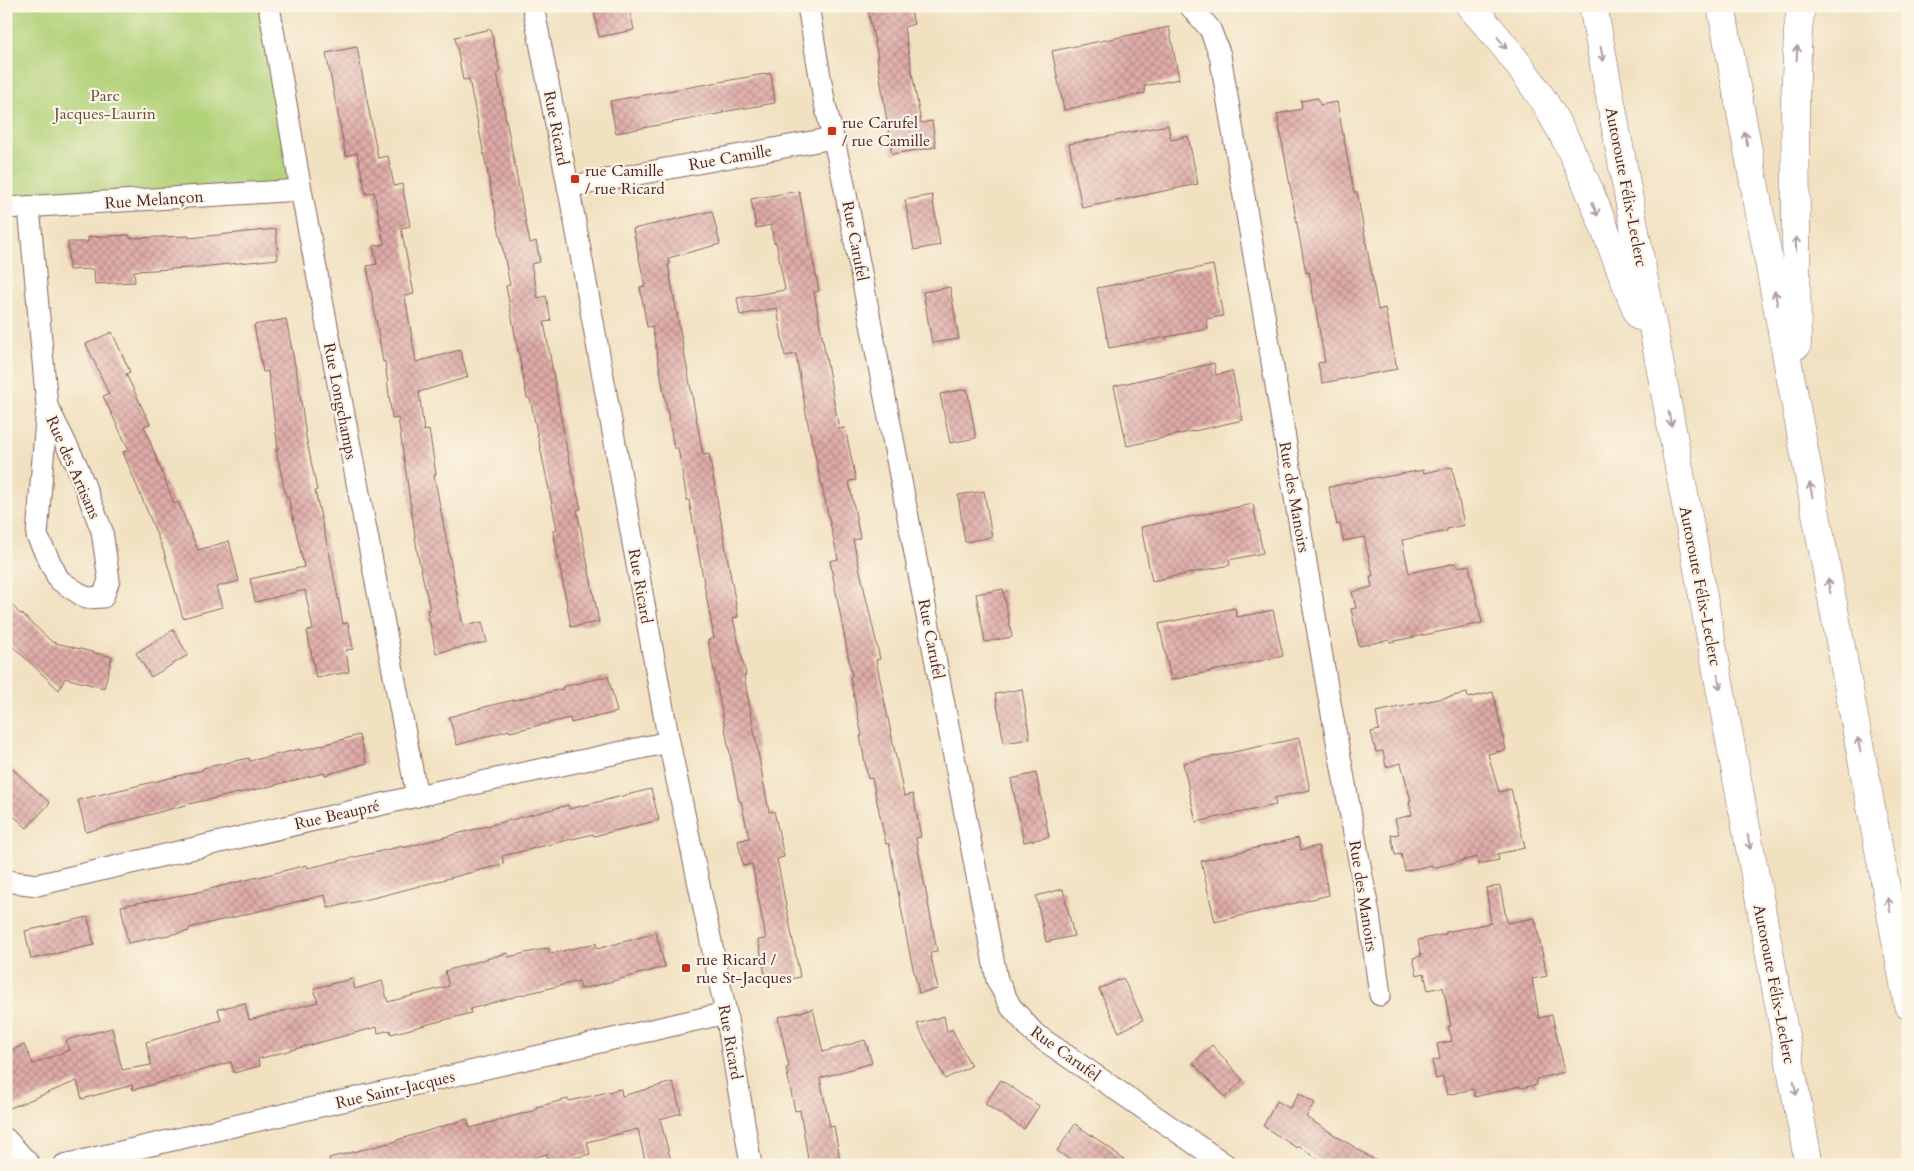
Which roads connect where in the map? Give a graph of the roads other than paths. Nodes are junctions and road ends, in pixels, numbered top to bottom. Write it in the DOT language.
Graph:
graph roads {
  1 [pos="269,6"];
  2 [pos="533,6"];
  3 [pos="808,6"];
  4 [pos="1190,6"];
  5 [pos="1470,6"];
  6 [pos="1593,6"];
  7 [pos="1721,6"];
  8 [pos="1801,6"];
  9 [pos="833,138"];
  10 [pos="568,187"];
  11 [pos="301,190"];
  12 [pos="29,206"];
  13 [pos="6,208"];
  14 [pos="1661,372"];
  15 [pos="47,406"];
  16 [pos="1797,415"];
  17 [pos="669,742"];
  18 [pos="417,796"];
  19 [pos="6,881"];
  20 [pos="1380,995"];
  21 [pos="1908,1005"];
  22 [pos="726,1013"];
  23 [pos="6,1139"];
  24 [pos="30,1165"];
  25 [pos="64,1165"];
  26 [pos="751,1165"];
  27 [pos="1226,1165"];
  28 [pos="1809,1165"];
  1 -- 11 [label="street, Rue Longchamps"];
  2 -- 10 [label="street, Rue Ricard"];
  3 -- 9 [label="street, Rue Carufel"];
  4 -- 20 [label="street, Rue des Manoirs"];
  5 -- 14 [label="highway, one-way"];
  6 -- 14 [label="highway, Autoroute Félix-Leclerc, one-way"];
  16 -- 7 [label="highway, one-way"];
  16 -- 8 [label="highway, one-way"];
  9 -- 10 [label="street, Rue Camille"];
  9 -- 27 [label="street, Rue Carufel"];
  10 -- 17 [label="street, Rue Ricard"];
  11 -- 12 [label="street, Rue Melançon"];
  11 -- 18 [label="street, Rue Longchamps"];
  12 -- 13 [label="street, Rue Melançon"];
  12 -- 15 [label="street, Rue des Artisans"];
  14 -- 28 [label="highway, Autoroute Félix-Leclerc, one-way"];
  15 -- 15 [label="street, Rue des Artisans"];
  21 -- 16 [label="highway, one-way"];
  17 -- 18 [label="street, Rue Beaupré"];
  17 -- 22 [label="street, Rue Ricard"];
  18 -- 19 [label="street, Rue Beaupré"];
  22 -- 25 [label="street, Rue Saint-Jacques"];
  22 -- 26 [label="street, Rue Ricard"];
  23 -- 24 [label="street"];
}
